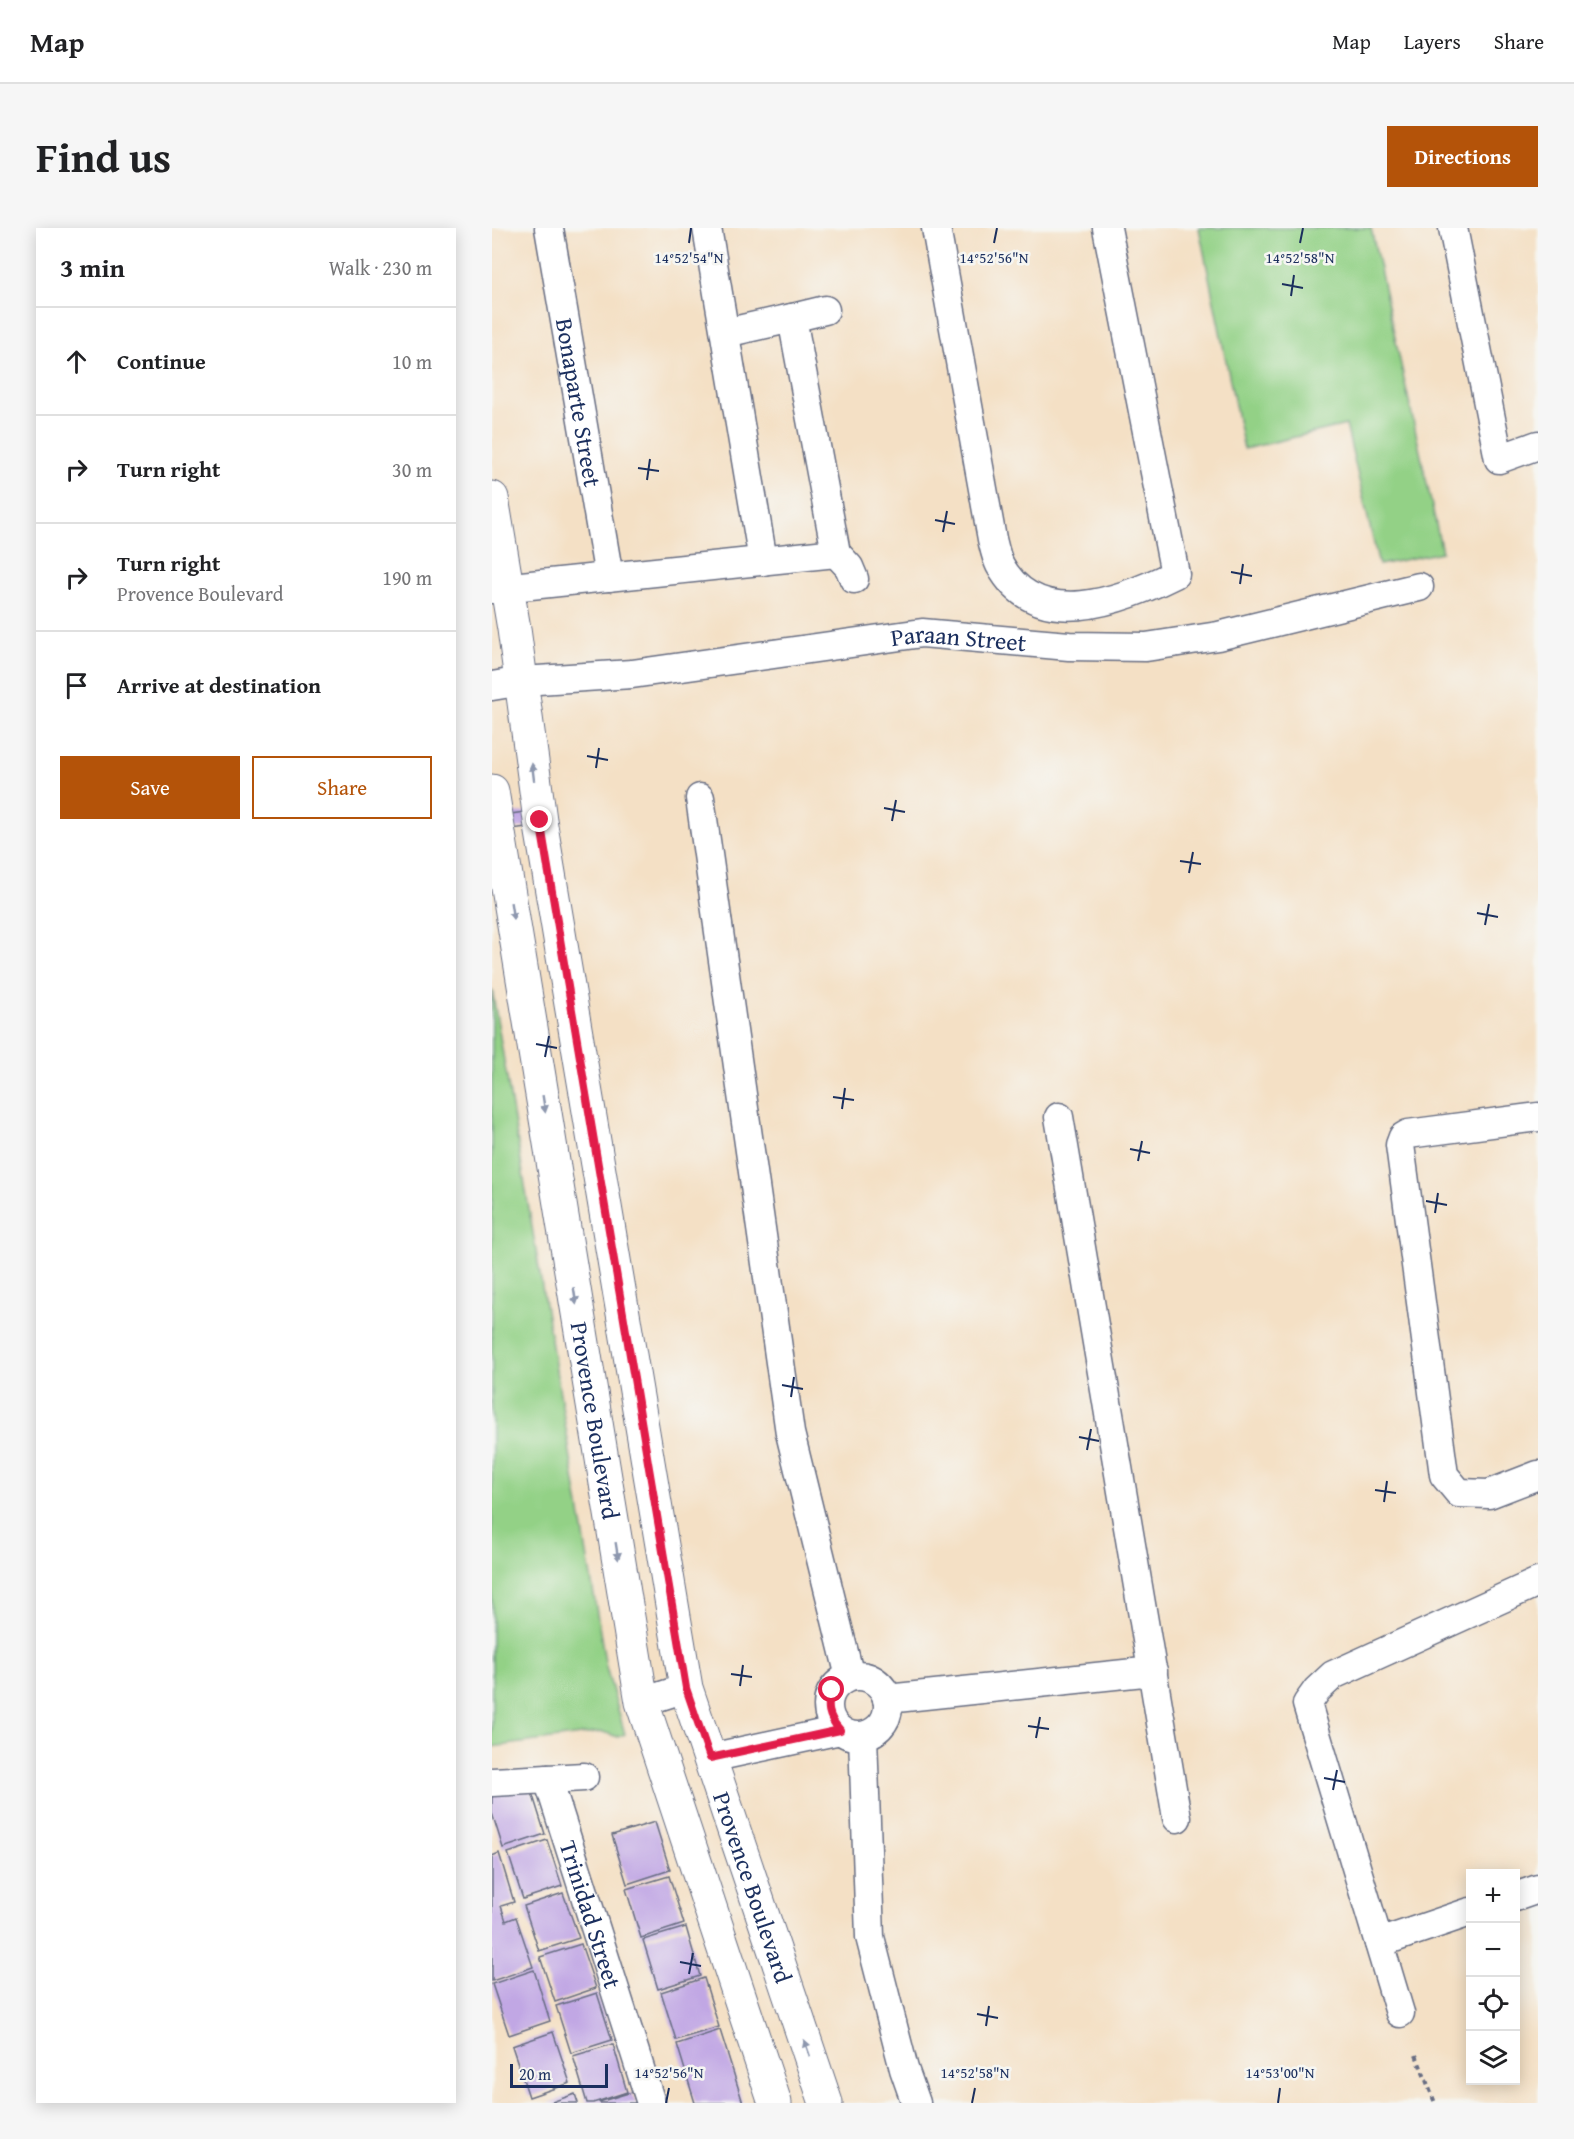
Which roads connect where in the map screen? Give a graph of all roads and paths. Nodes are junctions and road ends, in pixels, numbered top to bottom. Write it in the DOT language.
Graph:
graph roads {
  1 [pos="549,228"];
  2 [pos="707,228"];
  3 [pos="936,228"];
  4 [pos="1107,228"];
  5 [pos="1453,228"];
  6 [pos="825,310"];
  7 [pos="792,318"];
  8 [pos="725,333"];
  9 [pos="1538,445"];
  10 [pos="492,498"];
  11 [pos="836,553"];
  12 [pos="763,561"];
  13 [pos="609,577"];
  14 [pos="854,579"];
  15 [pos="1419,587"];
  16 [pos="500,588"];
  17 [pos="507,684"];
  18 [pos="492,791"];
  19 [pos="700,798"];
  20 [pos="1059,1117"];
  21 [pos="1538,1117"];
  22 [pos="1538,1475"];
  23 [pos="1538,1582"];
  24 [pos="1153,1671"];
  25 [pos="850,1677"];
  26 [pos="686,1688"];
  27 [pos="887,1699"];
  28 [pos="642,1702"];
  29 [pos="851,1733"];
  30 [pos="710,1758"];
  31 [pos="584,1777"];
  32 [pos="548,1779"];
  33 [pos="492,1782"];
  34 [pos="1177,1818"];
  35 [pos="1538,1889"];
  36 [pos="1520,1895"];
  37 [pos="1466,1913"];
  38 [pos="1379,1943"];
  39 [pos="1400,2013"];
  40 [pos="1416,2055"];
  41 [pos="651,2103"];
  42 [pos="775,2103"];
  43 [pos="826,2103"];
  44 [pos="916,2103"];
  45 [pos="1435,2103"];
  1 -- 13 [label="street, Bonaparte Street"];
  2 -- 8 [label="street"];
  3 -- 4 [label="street"];
  5 -- 9 [label="street"];
  6 -- 7 [label="street"];
  7 -- 8 [label="street"];
  7 -- 11 [label="street"];
  8 -- 12 [label="street"];
  10 -- 16 [label="street, Provence Boulevard"];
  11 -- 12 [label="street"];
  11 -- 14 [label="street"];
  12 -- 13 [label="street"];
  13 -- 16 [label="street"];
  15 -- 17 [label="street, Paraan Street"];
  16 -- 17 [label="street, Provence Boulevard"];
  26 -- 17 [label="street, Provence Boulevard, one-way"];
  18 -- 28 [label="street, Provence Boulevard, one-way"];
  19 -- 25 [label="street"];
  20 -- 24 [label="street"];
  21 -- 22 [label="street"];
  23 -- 38 [label="street"];
  24 -- 27 [label="street"];
  24 -- 34 [label="street"];
  25 -- 27 [label="street"];
  25 -- 29 [label="street"];
  26 -- 28 [label="street"];
  26 -- 30 [label="street, Provence Boulevard"];
  27 -- 29 [label="street"];
  28 -- 42 [label="street, Provence Boulevard"];
  29 -- 30 [label="street"];
  29 -- 44 [label="street"];
  43 -- 30 [label="street, Provence Boulevard, one-way"];
  31 -- 32 [label="street"];
  32 -- 33 [label="street"];
  32 -- 41 [label="street, Trinidad Street"];
  35 -- 36 [label="street"];
  37 -- 38 [label="street"];
  38 -- 39 [label="street"];
  40 -- 45 [label="path"];
}
